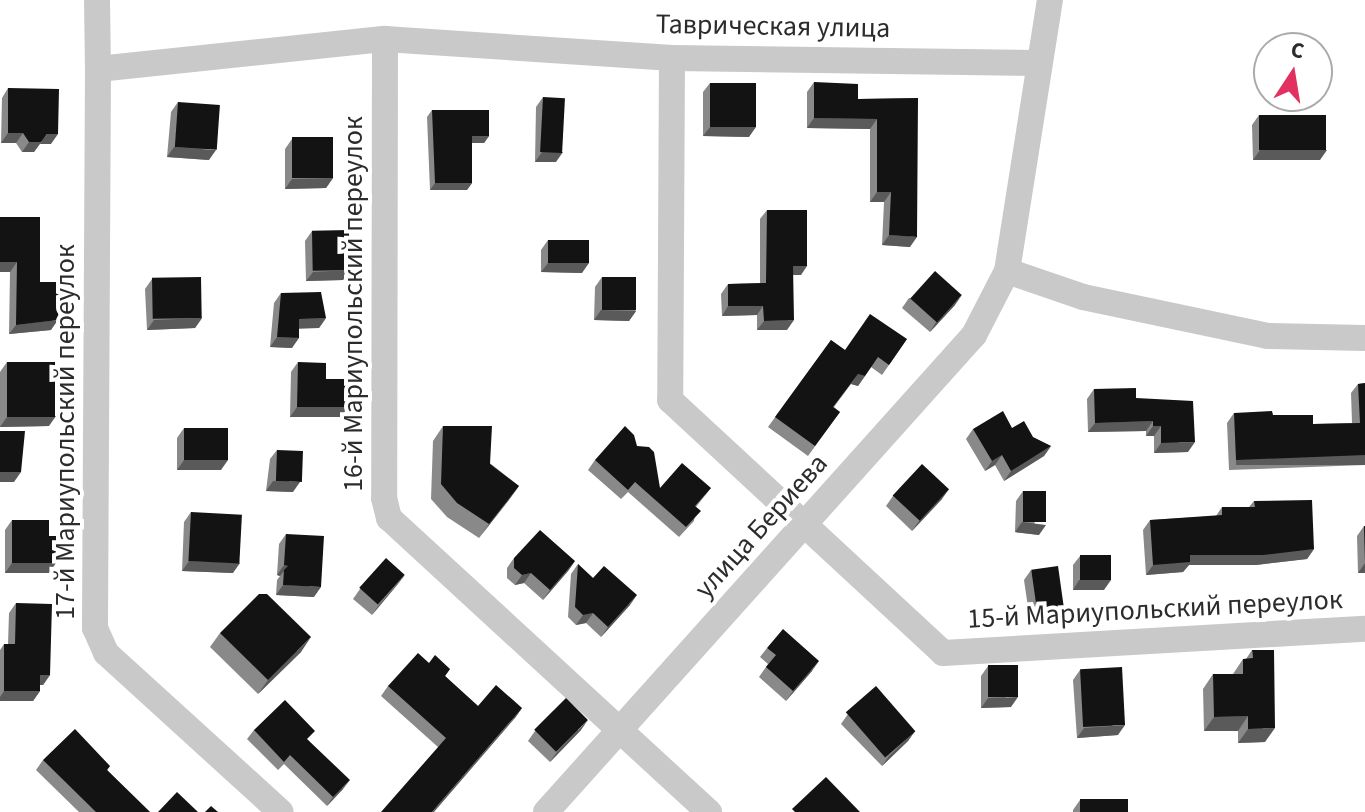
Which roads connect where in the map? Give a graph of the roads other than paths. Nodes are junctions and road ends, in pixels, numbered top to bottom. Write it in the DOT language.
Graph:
graph roads {
  1 [pos="97,0"];
  2 [pos="1050,0"];
  3 [pos="385,39"];
  4 [pos="672,58"];
  5 [pos="1038,63"];
  6 [pos="98,69"];
  7 [pos="1007,271"];
  8 [pos="1365,338"];
  9 [pos="806,526"];
  10 [pos="1365,629"];
  11 [pos="619,729"];
  12 [pos="281,812"];
  13 [pos="546,812"];
  14 [pos="709,812"];
  1 -- 6 [label="street"];
  2 -- 5 [label="street, улица Бериева"];
  3 -- 4 [label="street, Таврическая улица"];
  3 -- 6 [label="street, Таврическая улица"];
  3 -- 11 [label="street, 16-й Мариупольский переулок"];
  4 -- 5 [label="street, Таврическая улица"];
  4 -- 9 [label="street, 15-й Мариупольский переулок"];
  5 -- 7 [label="street, улица Бериева"];
  6 -- 12 [label="street, 17-й Мариупольский переулок"];
  7 -- 8 [label="street"];
  7 -- 9 [label="street, улица Бериева"];
  9 -- 10 [label="street, 15-й Мариупольский переулок"];
  9 -- 11 [label="street, улица Бериева"];
  11 -- 13 [label="street, улица Бериева"];
  11 -- 14 [label="street, 16-й Мариупольский переулок"];
}
